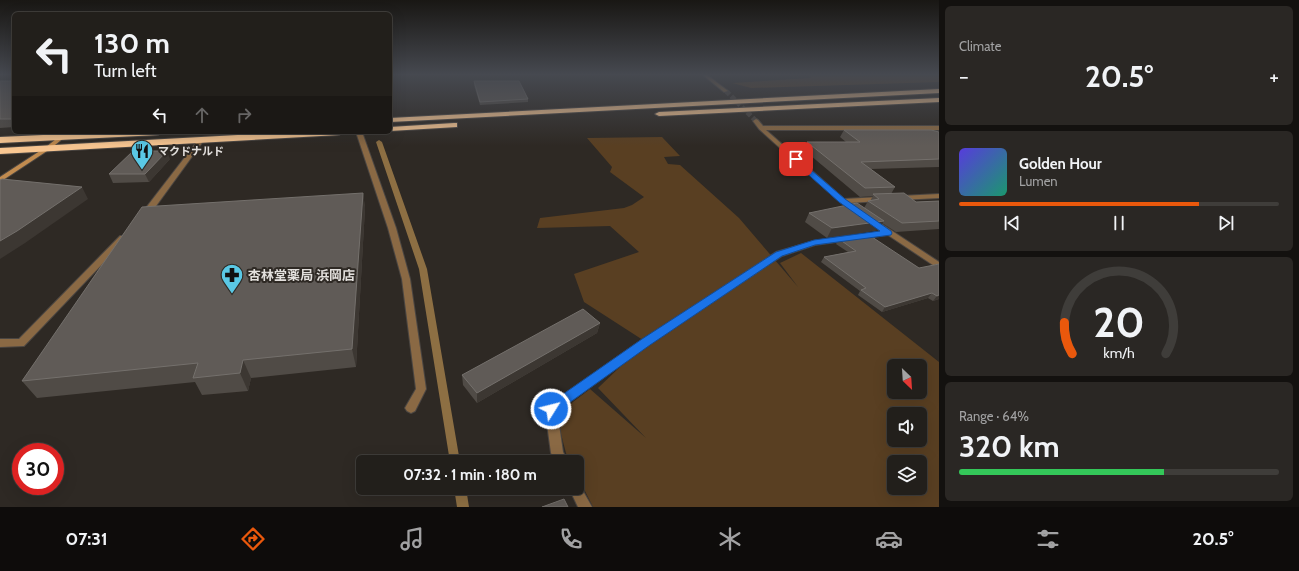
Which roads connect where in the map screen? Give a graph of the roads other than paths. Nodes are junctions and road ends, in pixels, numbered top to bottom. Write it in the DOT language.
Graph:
graph roads {
  1 [pos="788,99"];
  2 [pos="939,101"];
  3 [pos="654,115"];
  4 [pos="622,116"];
  5 [pos="392,120"];
  6 [pos="756,121"];
  7 [pos="761,128"];
  8 [pos="918,128"];
  9 [pos="939,128"];
  10 [pos="392,129"];
  11 [pos="92,134"];
  12 [pos="304,134"];
  13 [pos="360,134"];
  14 [pos="928,134"];
  15 [pos="65,135"];
  16 [pos="0,140"];
  17 [pos="201,140"];
  18 [pos="48,148"];
  19 [pos="0,151"];
  20 [pos="0,180"];
  21 [pos="939,196"];
  22 [pos="842,201"];
  23 [pos="139,221"];
  24 [pos="129,232"];
  25 [pos="888,233"];
  26 [pos="939,266"];
  27 [pos="0,343"];
  28 [pos="411,408"];
  29 [pos="558,455"];
  30 [pos="579,495"];
  31 [pos="585,507"];
  1 -- 5 [label="highway"];
  2 -- 3 [label="highway"];
  4 -- 10 [label="highway"];
  6 -- 7 [label="street"];
  7 -- 8 [label="street"];
  7 -- 22 [label="street"];
  8 -- 9 [label="street"];
  8 -- 14 [label="street"];
  11 -- 15 [label="highway"];
  12 -- 17 [label="highway"];
  13 -- 28 [label="street"];
  15 -- 16 [label="highway"];
  15 -- 18 [label="street"];
  17 -- 18 [label="highway"];
  17 -- 23 [label="street"];
  18 -- 19 [label="highway"];
  18 -- 20 [label="street"];
  21 -- 22 [label="street"];
  22 -- 25 [label="street"];
  24 -- 27 [label="street"];
  25 -- 26 [label="street"];
  25 -- 29 [label="street"];
  30 -- 31 [label="street"];
}
